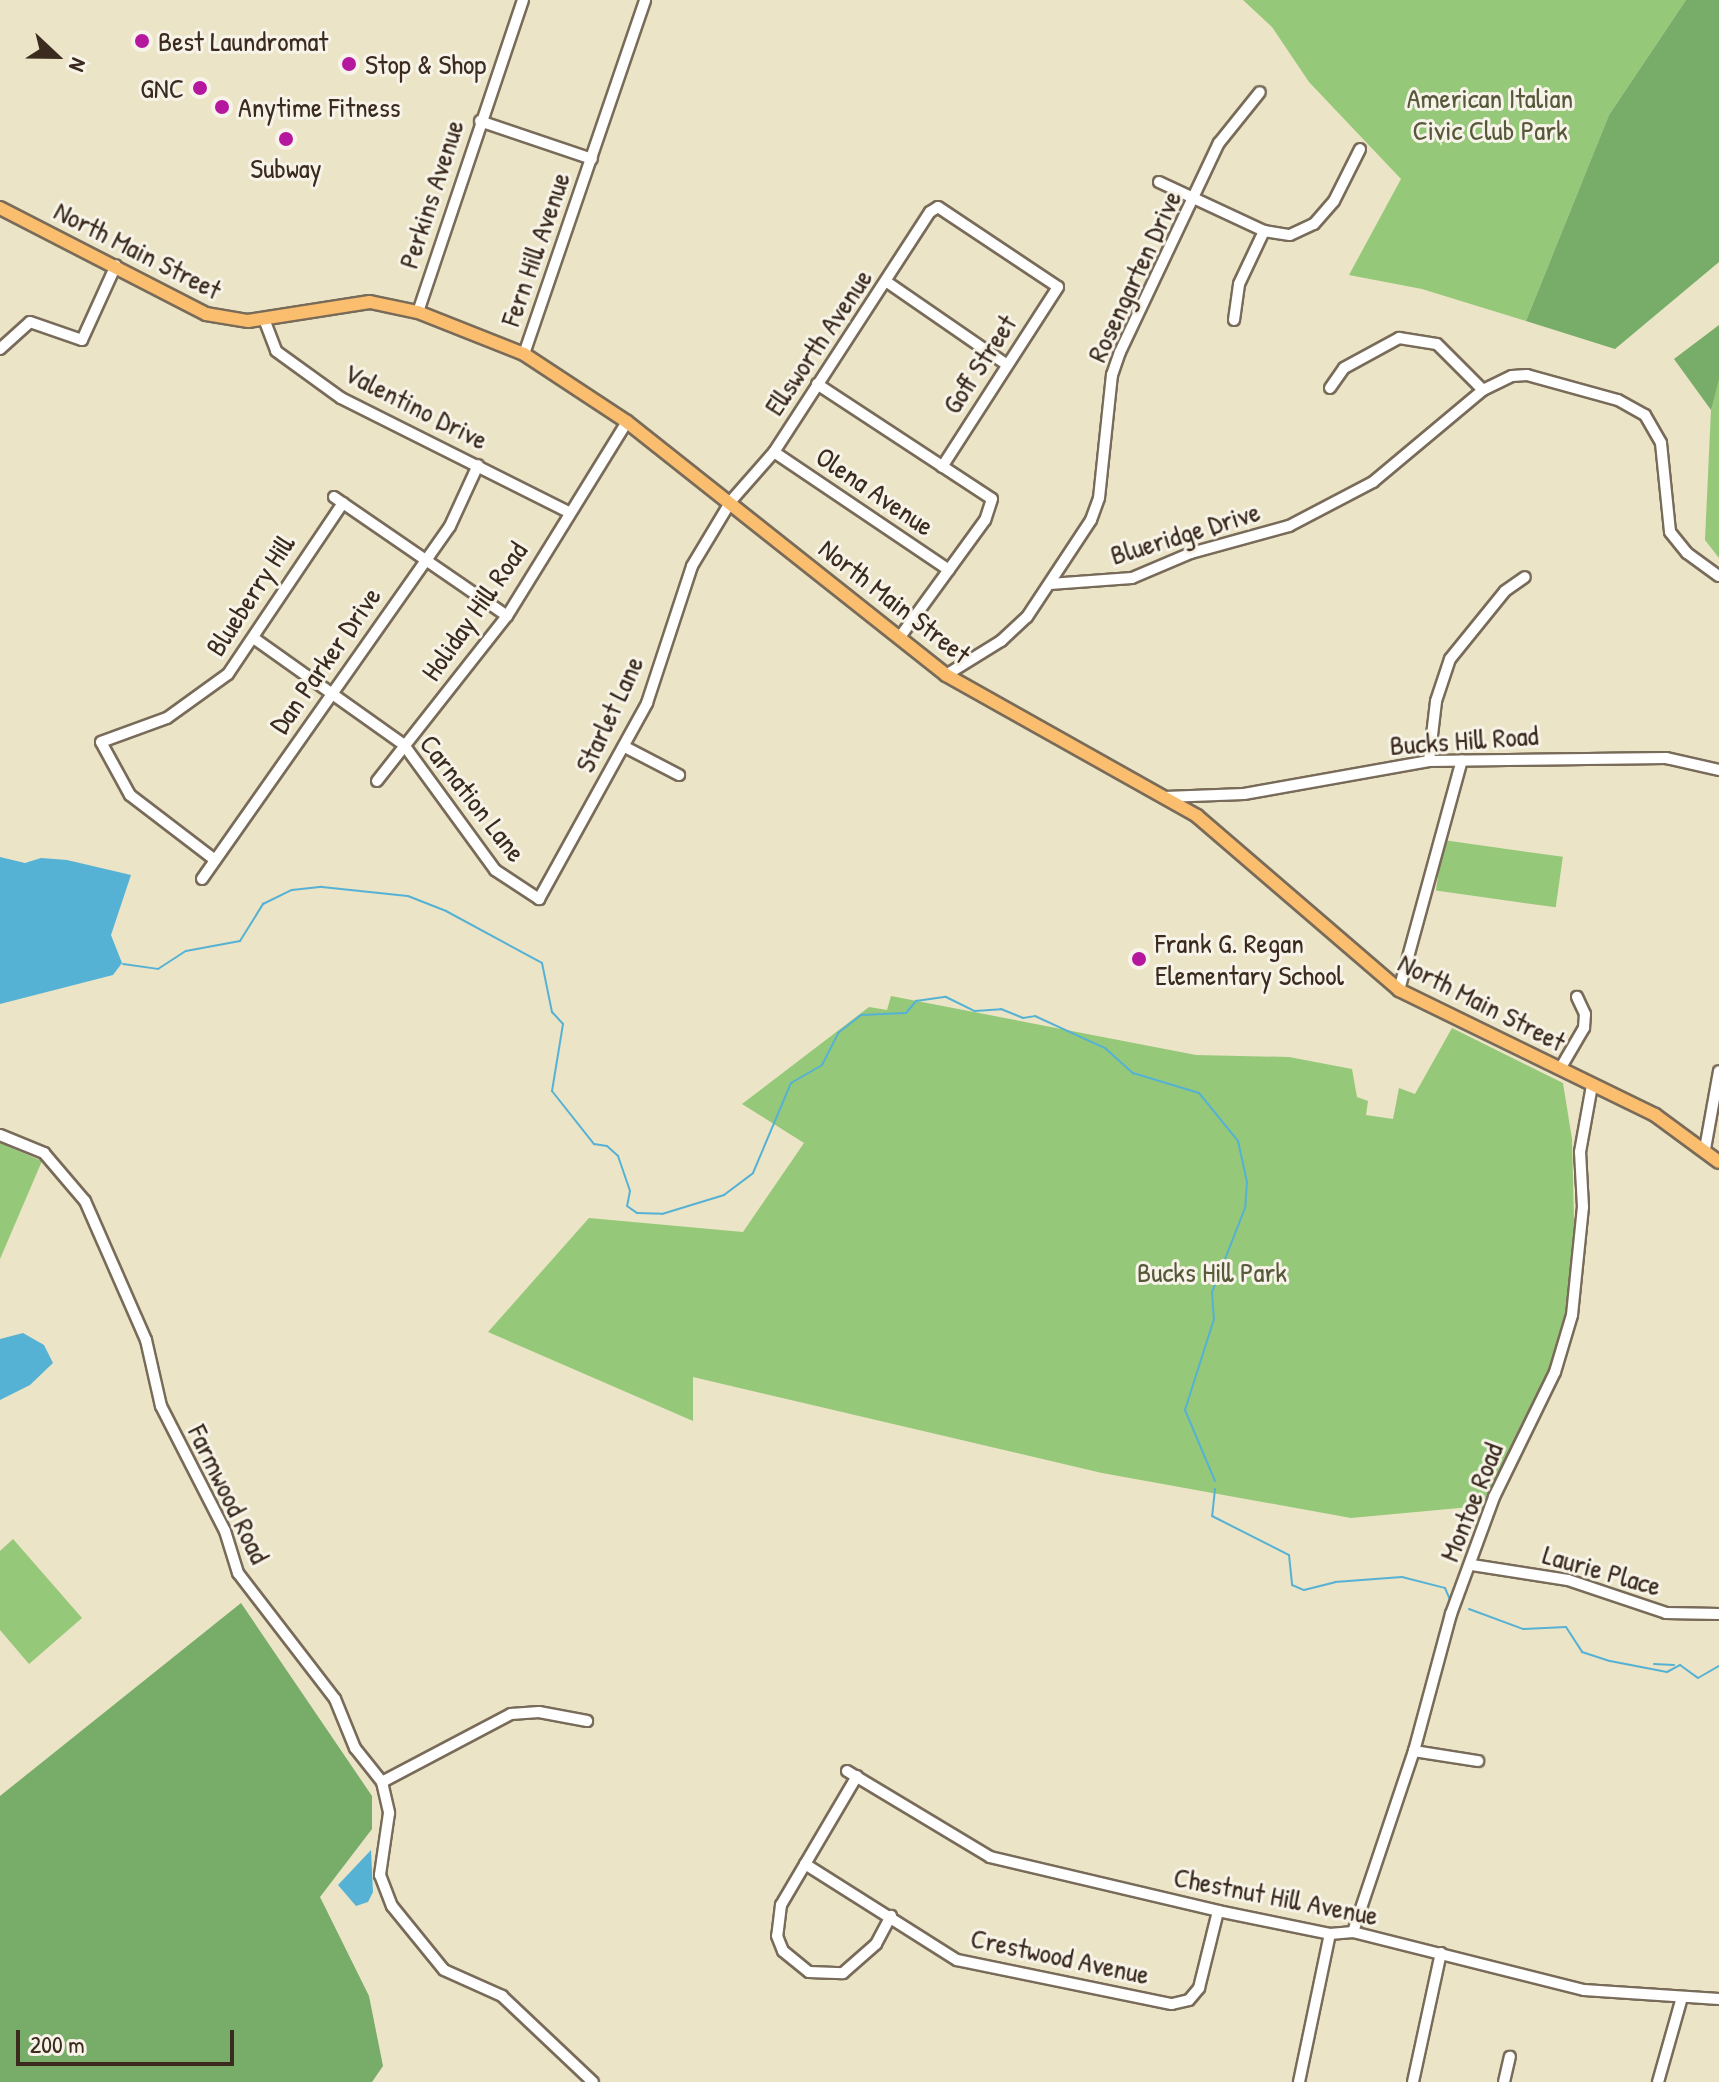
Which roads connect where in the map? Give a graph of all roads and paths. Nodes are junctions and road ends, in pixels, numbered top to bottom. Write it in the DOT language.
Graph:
graph roads {
  1 [pos="523,0"];
  2 [pos="645,0"];
  3 [pos="1260,92"];
  4 [pos="480,121"];
  5 [pos="1360,149"];
  6 [pos="592,159"];
  7 [pos="1159,182"];
  8 [pos="1196,199"];
  9 [pos="0,208"];
  10 [pos="1264,231"];
  11 [pos="116,265"];
  12 [pos="887,282"];
  13 [pos="1058,287"];
  14 [pos="418,312"];
  15 [pos="264,319"];
  16 [pos="1234,320"];
  17 [pos="0,349"];
  18 [pos="524,354"];
  19 [pos="1006,364"];
  20 [pos="817,384"];
  21 [pos="1330,388"];
  22 [pos="1483,390"];
  23 [pos="627,422"];
  24 [pos="774,452"];
  25 [pos="478,465"];
  26 [pos="942,467"];
  27 [pos="731,501"];
  28 [pos="569,512"];
  29 [pos="426,560"];
  30 [pos="949,570"];
  31 [pos="1719,576"];
  32 [pos="1525,577"];
  33 [pos="1050,584"];
  34 [pos="507,616"];
  35 [pos="900,637"];
  36 [pos="255,639"];
  37 [pos="946,675"];
  38 [pos="331,691"];
  39 [pos="404,745"];
  40 [pos="625,747"];
  41 [pos="1462,760"];
  42 [pos="1429,761"];
  43 [pos="1719,770"];
  44 [pos="679,775"];
  45 [pos="377,781"];
  46 [pos="1165,797"];
  47 [pos="215,860"];
  48 [pos="202,879"];
  49 [pos="539,899"];
  50 [pos="1399,990"];
  51 [pos="1577,997"];
  52 [pos="1560,1069"];
  53 [pos="1719,1071"];
  54 [pos="1592,1085"];
  55 [pos="0,1135"];
  56 [pos="1705,1149"];
  57 [pos="1719,1162"];
  58 [pos="1472,1565"];
  59 [pos="1719,1614"];
  60 [pos="587,1721"];
  61 [pos="1414,1751"];
  62 [pos="1478,1761"];
  63 [pos="847,1771"];
  64 [pos="857,1776"];
  65 [pos="382,1782"];
  66 [pos="805,1864"];
  67 [pos="1218,1911"];
  68 [pos="891,1916"];
  69 [pos="1353,1932"];
  70 [pos="1330,1934"];
  71 [pos="1441,1953"];
  72 [pos="1682,1997"];
  73 [pos="1719,1999"];
  74 [pos="1510,2057"];
  75 [pos="593,2082"];
  76 [pos="1299,2082"];
  77 [pos="1413,2082"];
  78 [pos="1504,2082"];
  79 [pos="1658,2082"];
  1 -- 4 [label="street, Perkins Avenue"];
  2 -- 6 [label="street, Fern Hill Avenue"];
  3 -- 8 [label="street, Rosengarten Drive"];
  4 -- 6 [label="street"];
  4 -- 14 [label="street, Perkins Avenue"];
  5 -- 10 [label="street"];
  6 -- 18 [label="street, Fern Hill Avenue"];
  7 -- 8 [label="street"];
  8 -- 10 [label="street"];
  8 -- 33 [label="street, Rosengarten Drive"];
  9 -- 11 [label="main road, North Main Street"];
  10 -- 16 [label="street"];
  11 -- 15 [label="main road, North Main Street"];
  11 -- 17 [label="street"];
  12 -- 13 [label="street, Ellsworth Avenue"];
  12 -- 19 [label="street"];
  12 -- 20 [label="street, Ellsworth Avenue"];
  13 -- 19 [label="street, Goff Street"];
  14 -- 15 [label="main road, North Main Street"];
  14 -- 18 [label="main road, North Main Street"];
  15 -- 25 [label="street, Valentino Drive"];
  18 -- 23 [label="main road, North Main Street"];
  19 -- 26 [label="street, Goff Street"];
  20 -- 24 [label="street, Ellsworth Avenue"];
  20 -- 26 [label="street"];
  21 -- 22 [label="street"];
  22 -- 31 [label="street, Blueridge Drive"];
  22 -- 33 [label="street, Blueridge Drive"];
  23 -- 27 [label="main road, North Main Street"];
  23 -- 28 [label="street, Holiday Hill Road"];
  24 -- 27 [label="street, Ellsworth Avenue"];
  24 -- 30 [label="street, Olena Avenue"];
  25 -- 28 [label="street, Valentino Drive"];
  25 -- 29 [label="street, Dan Parker Drive"];
  26 -- 30 [label="street"];
  27 -- 35 [label="main road, North Main Street"];
  27 -- 40 [label="street, Starlet Lane"];
  28 -- 34 [label="street, Holiday Hill Road"];
  29 -- 34 [label="street"];
  29 -- 36 [label="street, Blueberry Hill"];
  29 -- 38 [label="street, Dan Parker Drive"];
  30 -- 35 [label="street"];
  32 -- 42 [label="street"];
  33 -- 37 [label="street, Rosengarten Drive"];
  34 -- 39 [label="street, Holiday Hill Road"];
  35 -- 37 [label="main road, North Main Street"];
  36 -- 38 [label="street, Carnation Lane"];
  36 -- 47 [label="street, Blueberry Hill"];
  37 -- 46 [label="main road, North Main Street"];
  38 -- 39 [label="street, Carnation Lane"];
  38 -- 47 [label="street, Dan Parker Drive"];
  39 -- 45 [label="street, Holiday Hill Road"];
  39 -- 49 [label="street, Carnation Lane"];
  40 -- 44 [label="street"];
  40 -- 49 [label="street, Starlet Lane"];
  41 -- 42 [label="street, Bucks Hill Road"];
  41 -- 43 [label="street, Bucks Hill Road"];
  41 -- 50 [label="street"];
  42 -- 46 [label="street, Bucks Hill Road"];
  46 -- 50 [label="main road, North Main Street"];
  47 -- 48 [label="street, Dan Parker Drive"];
  50 -- 52 [label="main road, North Main Street"];
  51 -- 52 [label="street"];
  52 -- 54 [label="main road, North Main Street"];
  53 -- 56 [label="street"];
  54 -- 56 [label="main road, North Main Street"];
  54 -- 58 [label="street, Montoe Road"];
  55 -- 65 [label="street, Farmwood Road"];
  56 -- 57 [label="main road, North Main Street"];
  58 -- 59 [label="street, Laurie Place"];
  58 -- 61 [label="street, Montoe Road"];
  60 -- 65 [label="street"];
  61 -- 62 [label="street"];
  61 -- 69 [label="street, Montoe Road"];
  63 -- 64 [label="street, Chestnut Hill Avenue"];
  64 -- 66 [label="street"];
  64 -- 67 [label="street, Chestnut Hill Avenue"];
  65 -- 75 [label="street"];
  66 -- 68 [label="street, Crestwood Avenue"];
  66 -- 68 [label="street"];
  67 -- 68 [label="street, Crestwood Avenue"];
  67 -- 70 [label="street, Chestnut Hill Avenue"];
  69 -- 70 [label="street, Chestnut Hill Avenue"];
  69 -- 71 [label="street, Chestnut Hill Avenue"];
  70 -- 76 [label="street"];
  71 -- 72 [label="street, Chestnut Hill Avenue"];
  71 -- 77 [label="street"];
  72 -- 73 [label="street, Chestnut Hill Avenue"];
  72 -- 79 [label="street"];
  74 -- 78 [label="street"];
}
